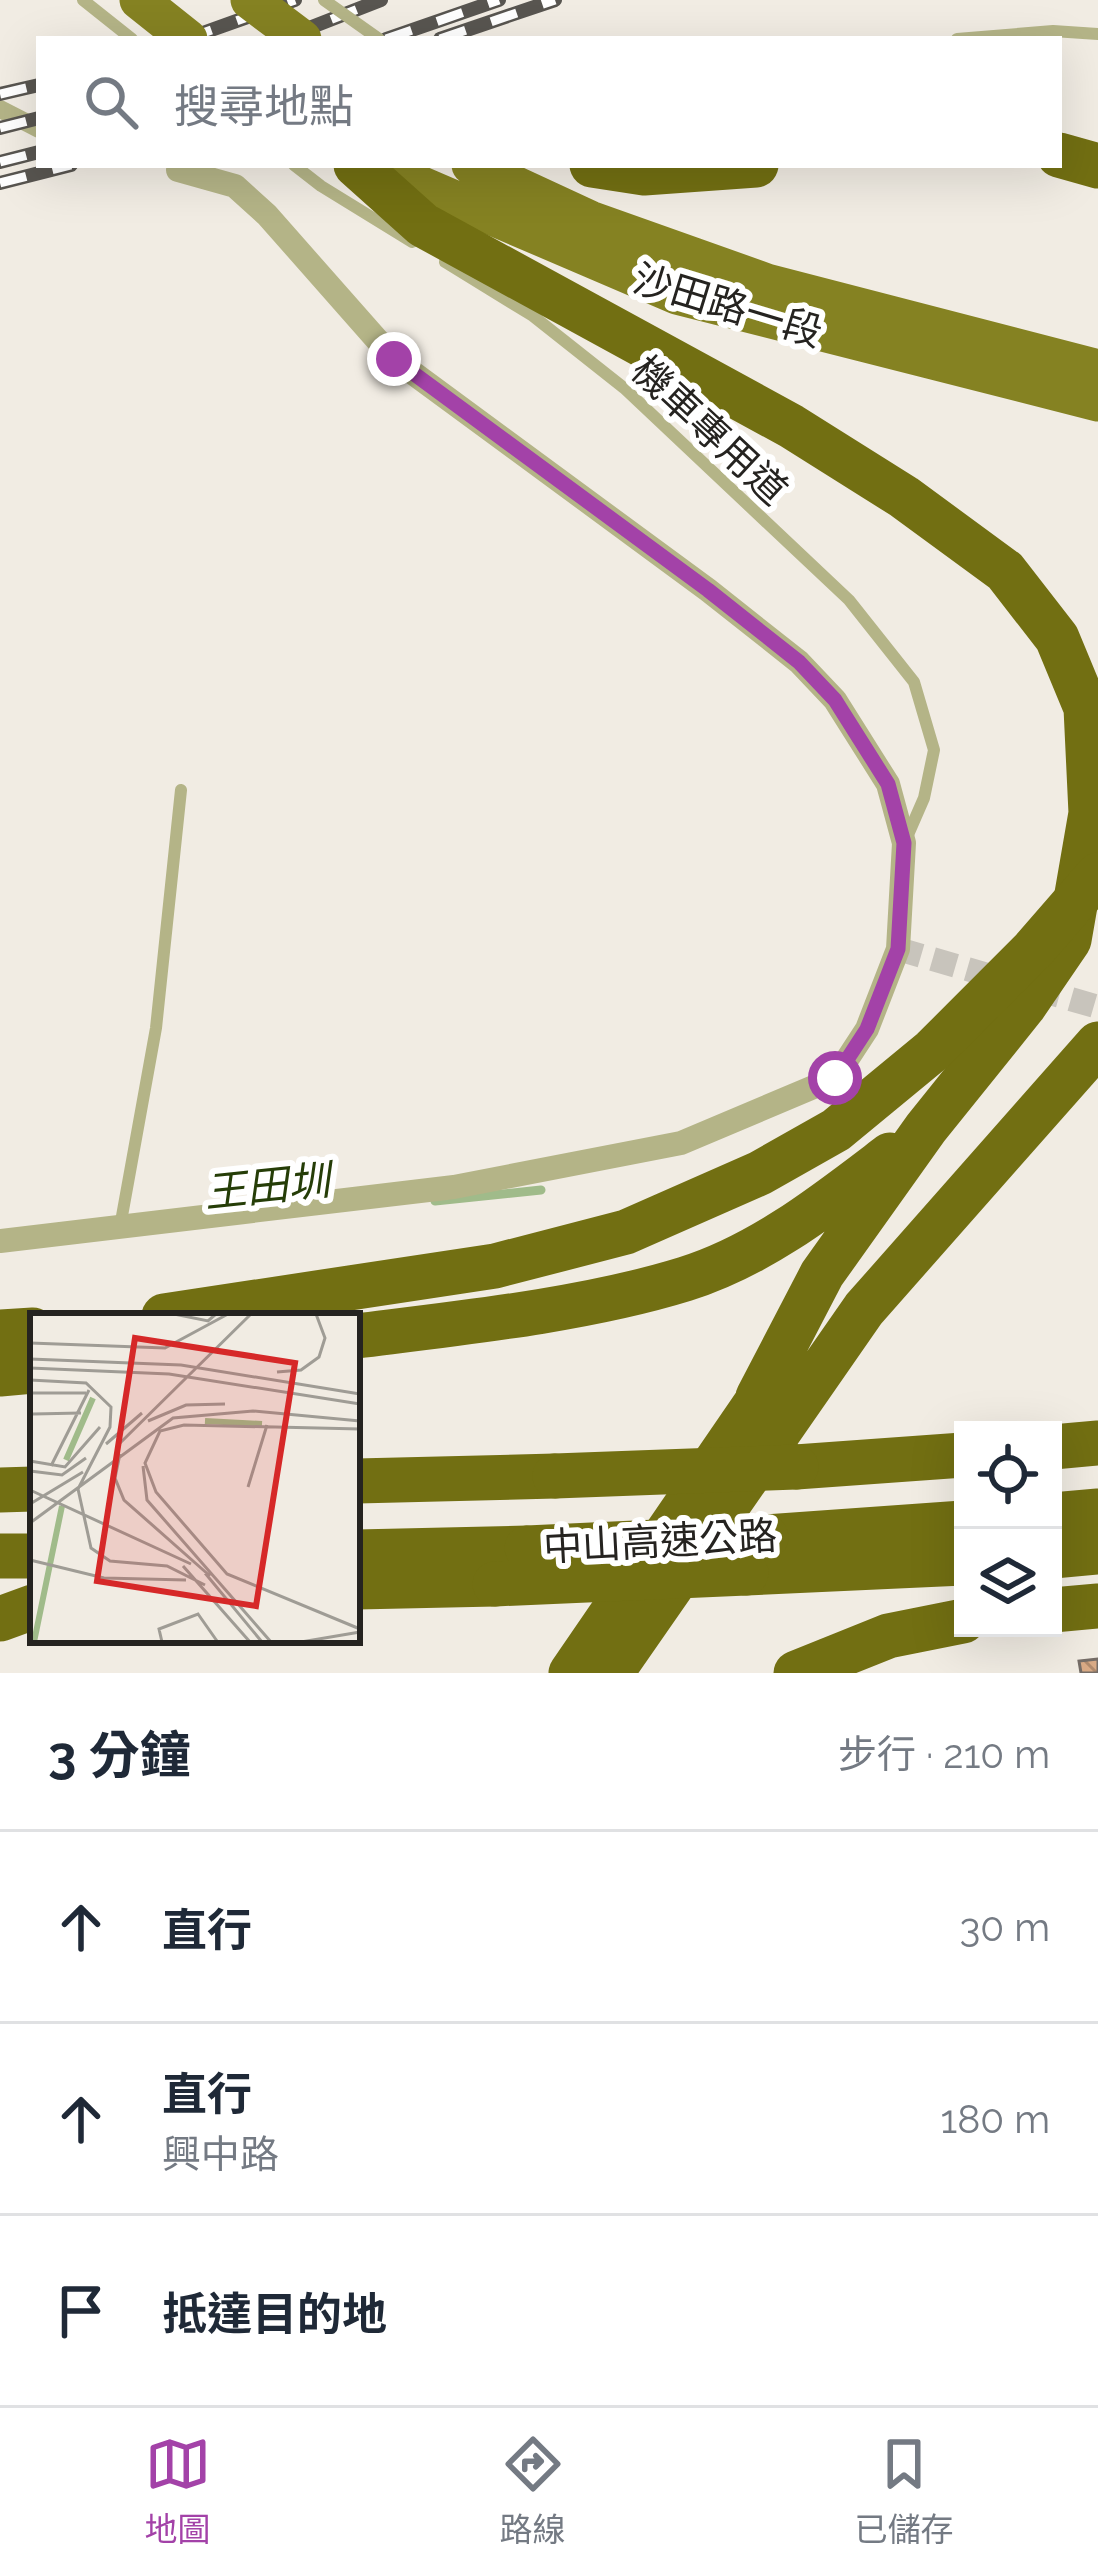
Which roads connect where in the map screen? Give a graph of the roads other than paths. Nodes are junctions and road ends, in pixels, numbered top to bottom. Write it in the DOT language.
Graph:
graph roads {
  1 [pos="139,0"];
  2 [pos="250,0"];
  3 [pos="324,0"];
  4 [pos="85,2"];
  5 [pos="1098,34"];
  6 [pos="128,36"];
  7 [pos="184,36"];
  8 [pos="298,36"];
  9 [pos="375,36"];
  10 [pos="993,36"];
  11 [pos="0,110"];
  12 [pos="36,128"];
  13 [pos="1062,156"];
  14 [pos="1098,166"];
  15 [pos="171,168"];
  16 [pos="306,168"];
  17 [pos="380,168"];
  18 [pos="477,168"];
  19 [pos="612,168"];
  20 [pos="714,168"];
  21 [pos="338,176"];
  22 [pos="417,245"];
  23 [pos="436,257"];
  24 [pos="1098,369"];
  25 [pos="1098,402"];
  26 [pos="181,790"];
  27 [pos="904,843"];
  28 [pos="1098,875"];
  29 [pos="1098,937"];
  30 [pos="1098,1044"];
  31 [pos="926,1128"];
  32 [pos="120,1227"];
  33 [pos="0,1241"];
  34 [pos="184,1313"];
  35 [pos="30,1330"];
  36 [pos="0,1332"];
  37 [pos="360,1336"];
  38 [pos="30,1371"];
  39 [pos="0,1374"];
  40 [pos="758,1397"];
  41 [pos="1098,1443"];
  42 [pos="1062,1446"];
  43 [pos="954,1456"];
  44 [pos="360,1481"];
  45 [pos="30,1489"];
  46 [pos="0,1490"];
  47 [pos="1098,1511"];
  48 [pos="1062,1514"];
  49 [pos="954,1524"];
  50 [pos="360,1552"];
  51 [pos="1098,1552"];
  52 [pos="756,1555"];
  53 [pos="1062,1555"];
  54 [pos="954,1563"];
  55 [pos="360,1587"];
  56 [pos="1098,1606"];
  57 [pos="30,1608"];
  58 [pos="1062,1609"];
  59 [pos="0,1618"];
  60 [pos="954,1623"];
  61 [pos="571,1673"];
  62 [pos="610,1673"];
  63 [pos="796,1673"];
  1 -- 7 [label="main road, bridge"];
  2 -- 8 [label="main road, bridge"];
  3 -- 9 [label="lane, bridge"];
  4 -- 6 [label="lane"];
  5 -- 10 [label="lane"];
  11 -- 12 [label="street"];
  13 -- 14 [label="highway"];
  15 -- 27 [label="street"];
  16 -- 21 [label="lane"];
  17 -- 25 [label="main road, 沙田路一段"];
  18 -- 24 [label="main road, 沙田路一段"];
  19 -- 20 [label="highway"];
  21 -- 22 [label="lane"];
  21 -- 31 [label="highway"];
  23 -- 27 [label="lane, 機車專用道"];
  26 -- 32 [label="lane"];
  27 -- 32 [label="street"];
  28 -- 34 [label="highway, bridge"];
  29 -- 40 [label="highway"];
  30 -- 62 [label="highway"];
  31 -- 37 [label="highway"];
  31 -- 40 [label="highway"];
  32 -- 33 [label="street"];
  35 -- 36 [label="highway"];
  38 -- 39 [label="highway"];
  40 -- 61 [label="highway"];
  41 -- 42 [label="highway"];
  43 -- 44 [label="highway, 中山高速公路, bridge"];
  45 -- 46 [label="highway"];
  47 -- 48 [label="highway"];
  49 -- 52 [label="highway, 中山高速公路"];
  50 -- 52 [label="highway, 中山高速公路, bridge"];
  51 -- 53 [label="highway"];
  52 -- 54 [label="highway"];
  52 -- 55 [label="highway, bridge"];
  56 -- 58 [label="highway"];
  57 -- 59 [label="highway"];
  60 -- 63 [label="highway"];
}
